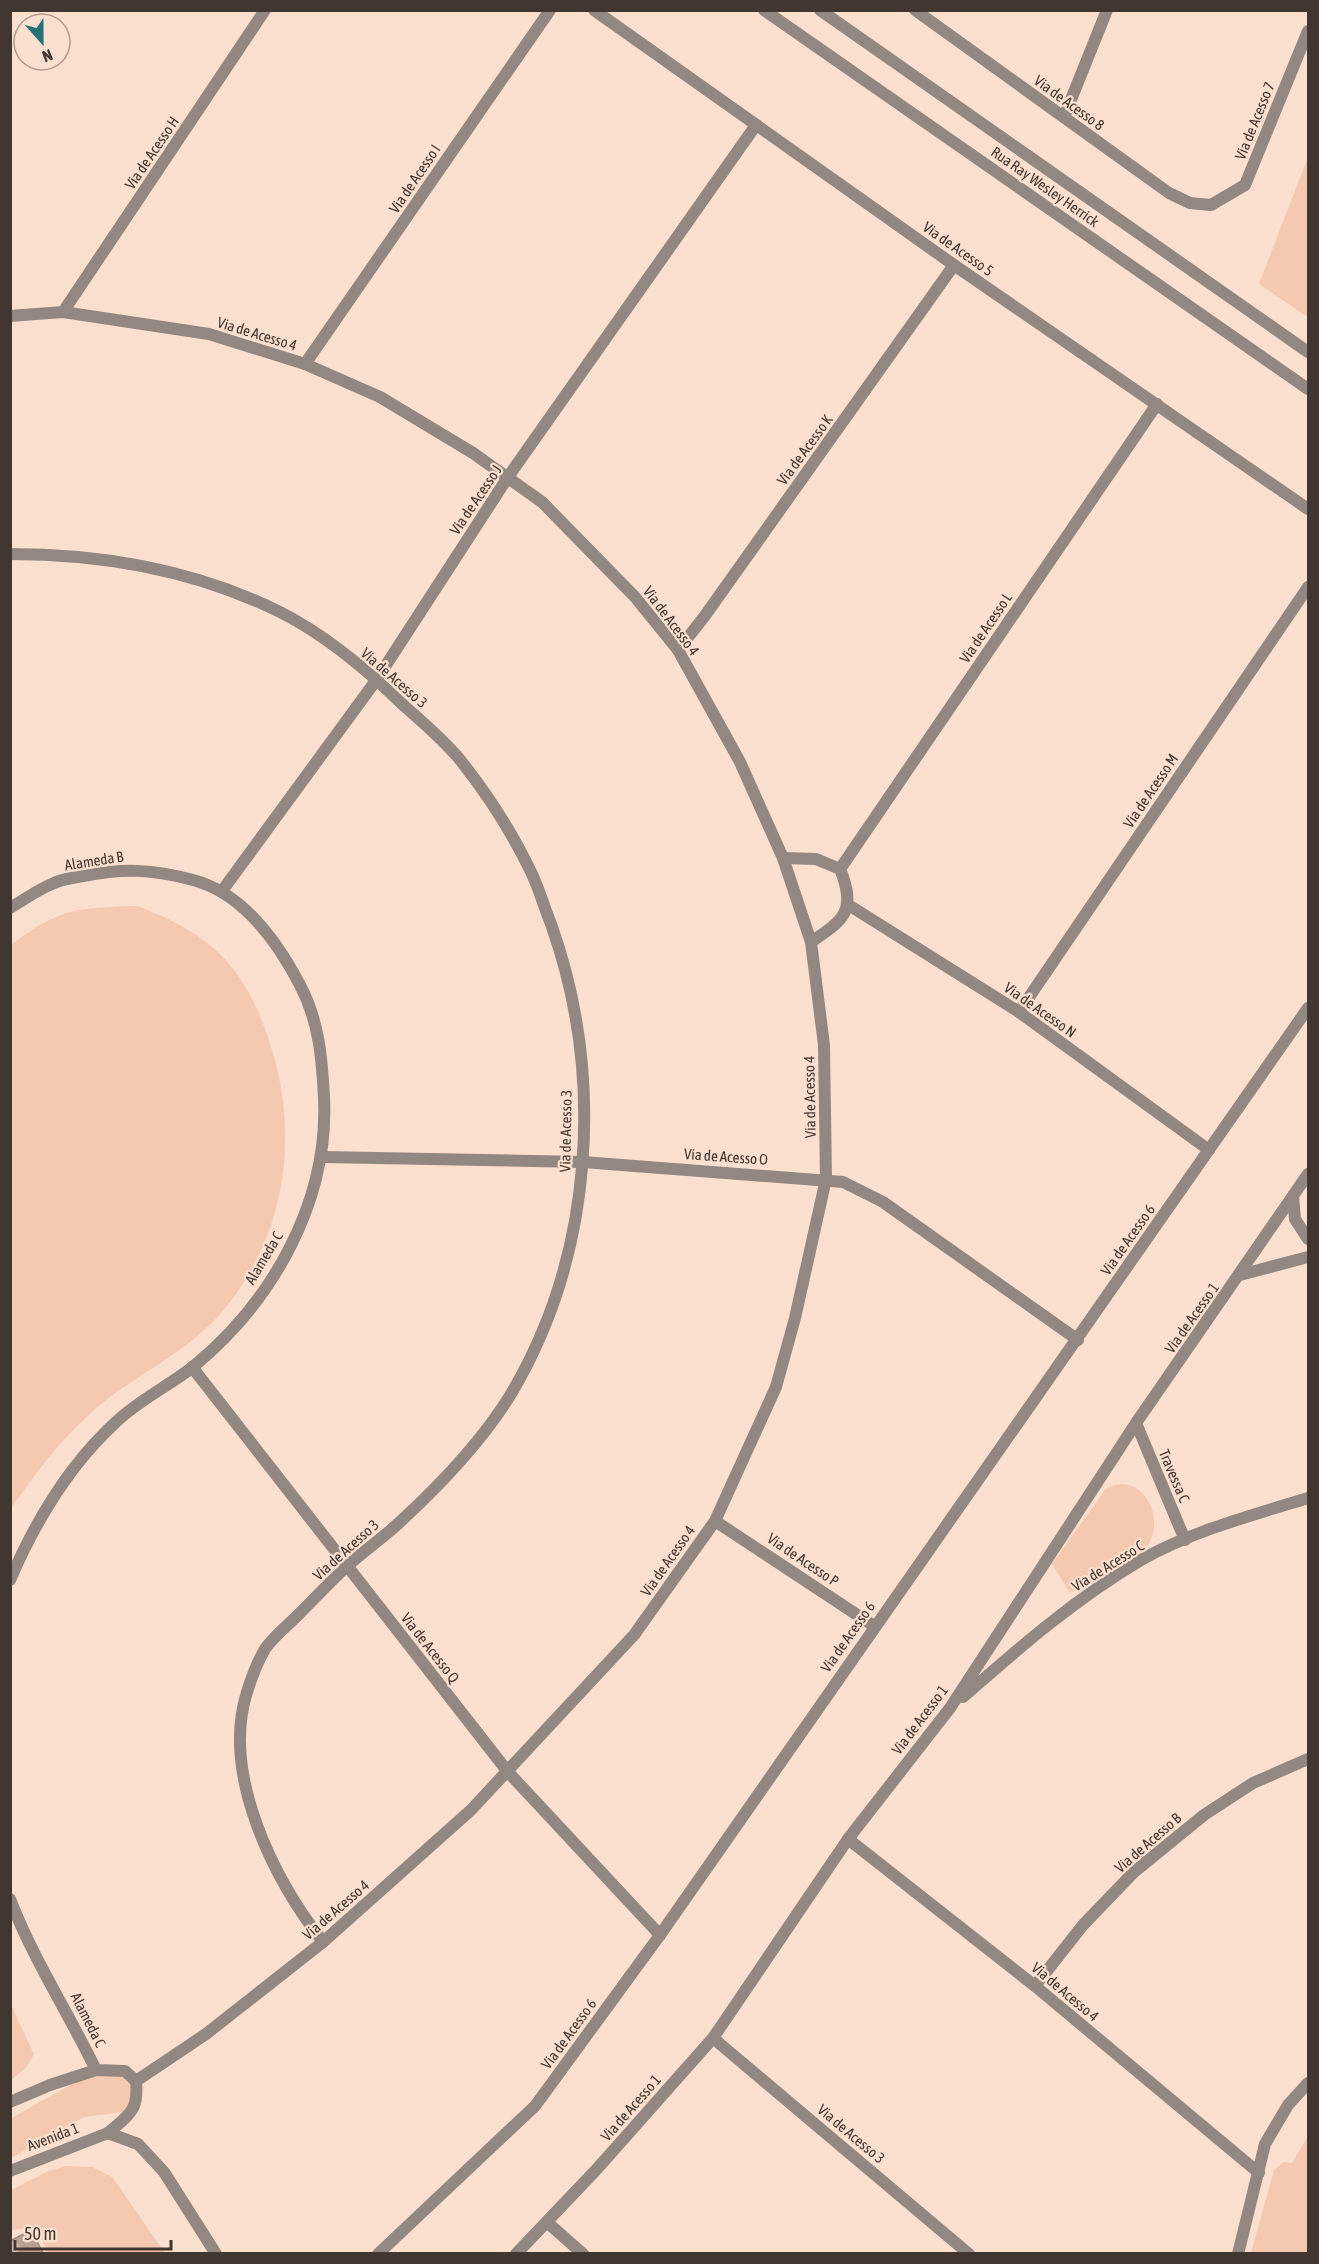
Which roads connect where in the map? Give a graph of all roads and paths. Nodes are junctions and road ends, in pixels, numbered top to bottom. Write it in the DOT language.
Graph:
graph roads {
  1 [pos="265,10"];
  2 [pos="550,10"];
  3 [pos="594,10"];
  4 [pos="764,10"];
  5 [pos="819,10"];
  6 [pos="915,10"];
  7 [pos="1107,10"];
  8 [pos="1308,31"];
  9 [pos="1064,117"];
  10 [pos="756,125"];
  11 [pos="1211,206"];
  12 [pos="954,265"];
  13 [pos="63,312"];
  14 [pos="10,316"];
  15 [pos="1308,351"];
  16 [pos="305,364"];
  17 [pos="1308,388"];
  18 [pos="1157,404"];
  19 [pos="508,477"];
  20 [pos="1308,509"];
  21 [pos="10,554"];
  22 [pos="1308,587"];
  23 [pos="678,650"];
  24 [pos="377,679"];
  25 [pos="783,858"];
  26 [pos="840,868"];
  27 [pos="222,891"];
  28 [pos="848,904"];
  29 [pos="10,908"];
  30 [pos="811,942"];
  31 [pos="1308,1008"];
  32 [pos="1019,1012"];
  33 [pos="1209,1150"];
  34 [pos="323,1157"];
  35 [pos="583,1162"];
  36 [pos="1308,1174"];
  37 [pos="826,1179"];
  38 [pos="1293,1196"];
  39 [pos="1308,1239"];
  40 [pos="1308,1257"];
  41 [pos="1240,1275"];
  42 [pos="1078,1340"];
  43 [pos="192,1367"];
  44 [pos="1136,1423"];
  45 [pos="1308,1498"];
  46 [pos="716,1521"];
  47 [pos="1185,1540"];
  48 [pos="347,1566"];
  49 [pos="10,1580"];
  50 [pos="874,1626"];
  51 [pos="950,1708"];
  52 [pos="1308,1759"];
  53 [pos="508,1772"];
  54 [pos="848,1839"];
  55 [pos="10,1899"];
  56 [pos="660,1935"];
  57 [pos="323,1942"];
  58 [pos="1035,1986"];
  59 [pos="713,2038"];
  60 [pos="96,2070"];
  61 [pos="136,2081"];
  62 [pos="1308,2083"];
  63 [pos="10,2102"];
  64 [pos="108,2133"];
  65 [pos="10,2171"];
  66 [pos="1259,2173"];
  67 [pos="548,2223"];
  68 [pos="216,2253"];
  69 [pos="378,2253"];
  70 [pos="516,2253"];
  71 [pos="583,2253"];
  72 [pos="969,2253"];
  73 [pos="1238,2253"];
  1 -- 13 [label="street, Via de Acesso H"];
  2 -- 16 [label="street, Via de Acesso I"];
  3 -- 10 [label="street, Via de Acesso 5"];
  4 -- 17 [label="street, Rua Ray Wesley Herrick"];
  5 -- 15 [label="street, Rua Ray Wesley Herrick"];
  6 -- 9 [label="street, Via de Acesso 8"];
  7 -- 9 [label="street"];
  8 -- 11 [label="street, Via de Acesso 7"];
  9 -- 11 [label="street, Via de Acesso 8"];
  10 -- 12 [label="street, Via de Acesso 5"];
  10 -- 19 [label="street, Via de Acesso J"];
  12 -- 18 [label="street, Via de Acesso 5"];
  12 -- 23 [label="street, Via de Acesso K"];
  13 -- 14 [label="street, Via de Acesso 4"];
  13 -- 16 [label="street, Via de Acesso 4"];
  16 -- 19 [label="street, Via de Acesso 4"];
  18 -- 20 [label="street, Via de Acesso 5"];
  18 -- 26 [label="street, Via de Acesso L"];
  19 -- 23 [label="street, Via de Acesso 4"];
  19 -- 24 [label="street, Via de Acesso J"];
  21 -- 24 [label="street, Via de Acesso 3"];
  22 -- 32 [label="street, Via de Acesso M"];
  23 -- 25 [label="street, Via de Acesso 4"];
  24 -- 27 [label="street, Via de Acesso J"];
  24 -- 35 [label="street, Via de Acesso 3"];
  25 -- 26 [label="street"];
  25 -- 30 [label="street, Via de Acesso 4"];
  26 -- 28 [label="street"];
  27 -- 29 [label="street, Alameda B"];
  27 -- 34 [label="street, Alameda C"];
  28 -- 30 [label="street"];
  28 -- 32 [label="street, Via de Acesso N"];
  30 -- 37 [label="street, Via de Acesso 4"];
  31 -- 33 [label="street, Via de Acesso 6"];
  32 -- 33 [label="street, Via de Acesso N"];
  33 -- 42 [label="street, Via de Acesso 6"];
  34 -- 35 [label="street, Via de Acesso O"];
  34 -- 43 [label="street, Alameda C"];
  35 -- 37 [label="street, Via de Acesso O"];
  35 -- 48 [label="street, Via de Acesso 3"];
  36 -- 38 [label="street, Via de Acesso 1"];
  37 -- 42 [label="street, Via de Acesso O"];
  37 -- 46 [label="street, Via de Acesso 4"];
  38 -- 39 [label="street"];
  38 -- 41 [label="street, Via de Acesso 1"];
  40 -- 41 [label="street"];
  41 -- 44 [label="street, Via de Acesso 1"];
  42 -- 50 [label="street, Via de Acesso 6"];
  43 -- 48 [label="street, Via de Acesso Q"];
  43 -- 49 [label="street, Alameda C"];
  44 -- 47 [label="street, Travessa C"];
  44 -- 51 [label="street, Via de Acesso 1"];
  45 -- 47 [label="street, Via de Acesso C"];
  46 -- 50 [label="street, Via de Acesso P"];
  46 -- 53 [label="street, Via de Acesso 4"];
  47 -- 51 [label="street, Via de Acesso C"];
  48 -- 53 [label="street, Via de Acesso Q"];
  48 -- 57 [label="street, Via de Acesso 3"];
  50 -- 56 [label="street, Via de Acesso 6"];
  51 -- 54 [label="street, Via de Acesso 1"];
  52 -- 58 [label="street, Via de Acesso B"];
  53 -- 56 [label="street, Via de Acesso Q"];
  53 -- 57 [label="street, Via de Acesso 4"];
  54 -- 58 [label="street, Via de Acesso 4"];
  54 -- 59 [label="street, Via de Acesso 1"];
  55 -- 60 [label="street, Alameda C"];
  56 -- 69 [label="street, Via de Acesso 6"];
  57 -- 61 [label="street, Via de Acesso 4"];
  58 -- 66 [label="street, Via de Acesso 4"];
  59 -- 67 [label="street, Via de Acesso 1"];
  59 -- 72 [label="street, Via de Acesso 3"];
  60 -- 61 [label="street, Alameda C"];
  60 -- 63 [label="street"];
  61 -- 64 [label="street"];
  62 -- 66 [label="street"];
  64 -- 65 [label="street, Avenida 1"];
  64 -- 68 [label="street"];
  66 -- 73 [label="street"];
  67 -- 70 [label="street, Via de Acesso 1"];
  67 -- 71 [label="street"];
}
